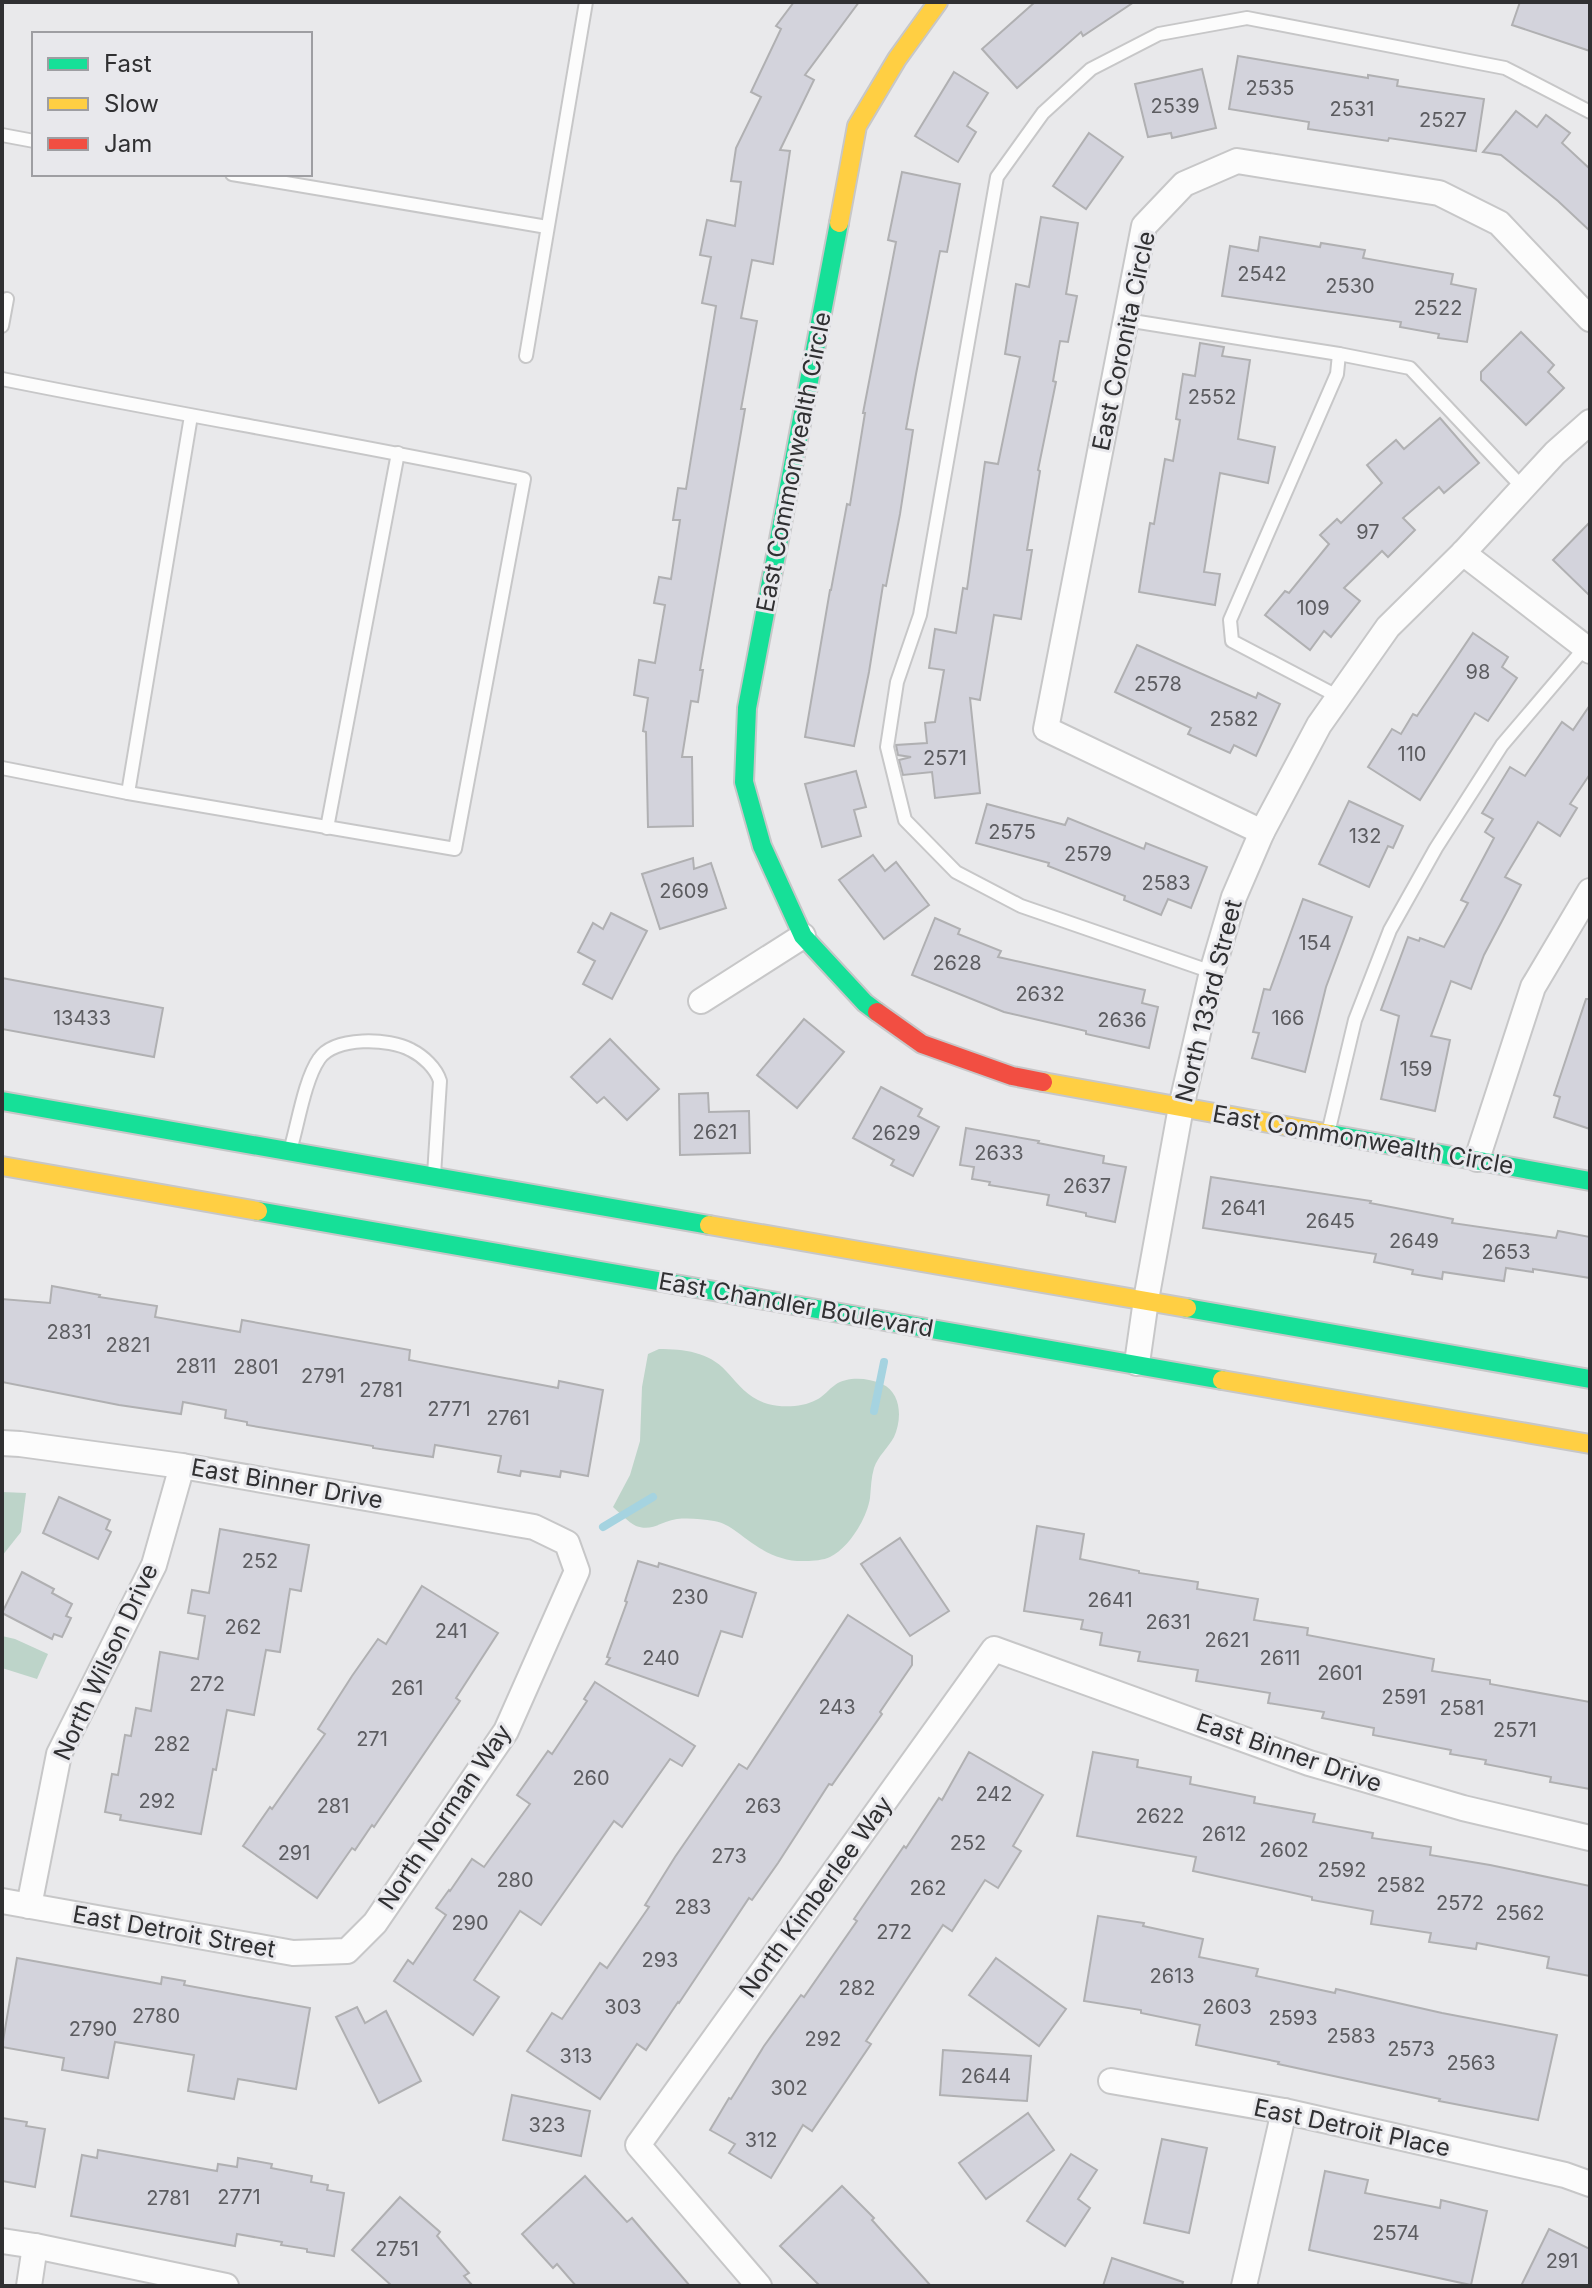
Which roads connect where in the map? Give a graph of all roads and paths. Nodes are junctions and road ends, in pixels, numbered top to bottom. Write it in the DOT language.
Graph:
graph roads {
  1 [pos="586,2"];
  2 [pos="938,2"];
  3 [pos="1590,112"];
  4 [pos="2,135"];
  5 [pos="32,141"];
  6 [pos="244,176"];
  7 [pos="547,227"];
  8 [pos="7,299"];
  9 [pos="1590,319"];
  10 [pos="1126,320"];
  11 [pos="2,326"];
  12 [pos="1339,354"];
  13 [pos="526,356"];
  14 [pos="2,379"];
  15 [pos="191,416"];
  16 [pos="1590,422"];
  17 [pos="398,453"];
  18 [pos="1523,488"];
  19 [pos="1463,553"];
  20 [pos="1588,647"];
  21 [pos="1339,697"];
  22 [pos="2,768"];
  23 [pos="128,793"];
  24 [pos="327,828"];
  25 [pos="1262,832"];
  26 [pos="1590,891"];
  27 [pos="803,936"];
  28 [pos="1212,972"];
  29 [pos="701,1001"];
  30 [pos="2,1101"];
  31 [pos="1181,1107"];
  32 [pos="1328,1132"];
  33 [pos="289,1153"];
  34 [pos="1477,1159"];
  35 [pos="2,1166"];
  36 [pos="434,1178"];
  37 [pos="1590,1181"];
  38 [pos="1146,1300"];
  39 [pos="1137,1363"];
  40 [pos="1590,1379"];
  41 [pos="2,1443"];
  42 [pos="1590,1444"];
  43 [pos="182,1466"];
  44 [pos="567,1543"];
  45 [pos="994,1649"];
  46 [pos="1590,1838"];
  47 [pos="2,1901"];
  48 [pos="29,1906"];
  49 [pos="347,1951"];
  50 [pos="1111,2081"];
  51 [pos="1284,2111"];
  52 [pos="1590,2184"];
  53 [pos="2,2241"];
  54 [pos="35,2246"];
  55 [pos="29,2286"];
  56 [pos="226,2286"];
  57 [pos="759,2286"];
  58 [pos="1244,2286"];
  1 -- 7 [label="lane"];
  2 -- 27 [label="main road, East Commonwealth Circle"];
  3 -- 28 [label="lane"];
  4 -- 5 [label="lane"];
  6 -- 7 [label="lane"];
  7 -- 13 [label="lane"];
  8 -- 11 [label="lane"];
  9 -- 10 [label="street, East Coronita Circle"];
  10 -- 12 [label="lane"];
  10 -- 25 [label="street, East Coronita Circle"];
  12 -- 18 [label="lane"];
  12 -- 21 [label="lane"];
  14 -- 15 [label="lane"];
  15 -- 17 [label="lane"];
  15 -- 23 [label="lane"];
  16 -- 18 [label="street, North 133rd Street"];
  17 -- 24 [label="lane"];
  17 -- 24 [label="lane"];
  18 -- 19 [label="street, North 133rd Street"];
  19 -- 20 [label="street"];
  19 -- 21 [label="street, North 133rd Street"];
  20 -- 32 [label="lane"];
  21 -- 25 [label="street, North 133rd Street"];
  22 -- 23 [label="lane"];
  23 -- 24 [label="lane"];
  25 -- 28 [label="street, North 133rd Street"];
  26 -- 34 [label="street"];
  27 -- 29 [label="street"];
  27 -- 31 [label="main road, East Commonwealth Circle"];
  28 -- 31 [label="street, North 133rd Street"];
  30 -- 33 [label="main road"];
  31 -- 32 [label="main road, East Commonwealth Circle"];
  31 -- 38 [label="street, North 133rd Street"];
  32 -- 34 [label="main road, East Commonwealth Circle"];
  33 -- 36 [label="main road"];
  33 -- 36 [label="lane"];
  34 -- 37 [label="main road, East Commonwealth Circle"];
  35 -- 39 [label="main road, East Chandler Boulevard"];
  36 -- 38 [label="main road"];
  38 -- 39 [label="street, North 133rd Street"];
  38 -- 40 [label="main road"];
  39 -- 42 [label="main road, East Chandler Boulevard"];
  41 -- 43 [label="street, East Binner Drive"];
  43 -- 44 [label="street, East Binner Drive"];
  43 -- 48 [label="street, North Wilson Drive"];
  44 -- 49 [label="street, North Norman Way"];
  45 -- 46 [label="street, East Binner Drive"];
  45 -- 57 [label="street, North Kimberlee Way"];
  47 -- 48 [label="street, East Detroit Street"];
  48 -- 49 [label="street, East Detroit Street"];
  50 -- 51 [label="street, East Detroit Place"];
  51 -- 52 [label="street, East Detroit Place"];
  51 -- 58 [label="street"];
  53 -- 54 [label="street"];
  54 -- 55 [label="street"];
  54 -- 56 [label="street"];
}
